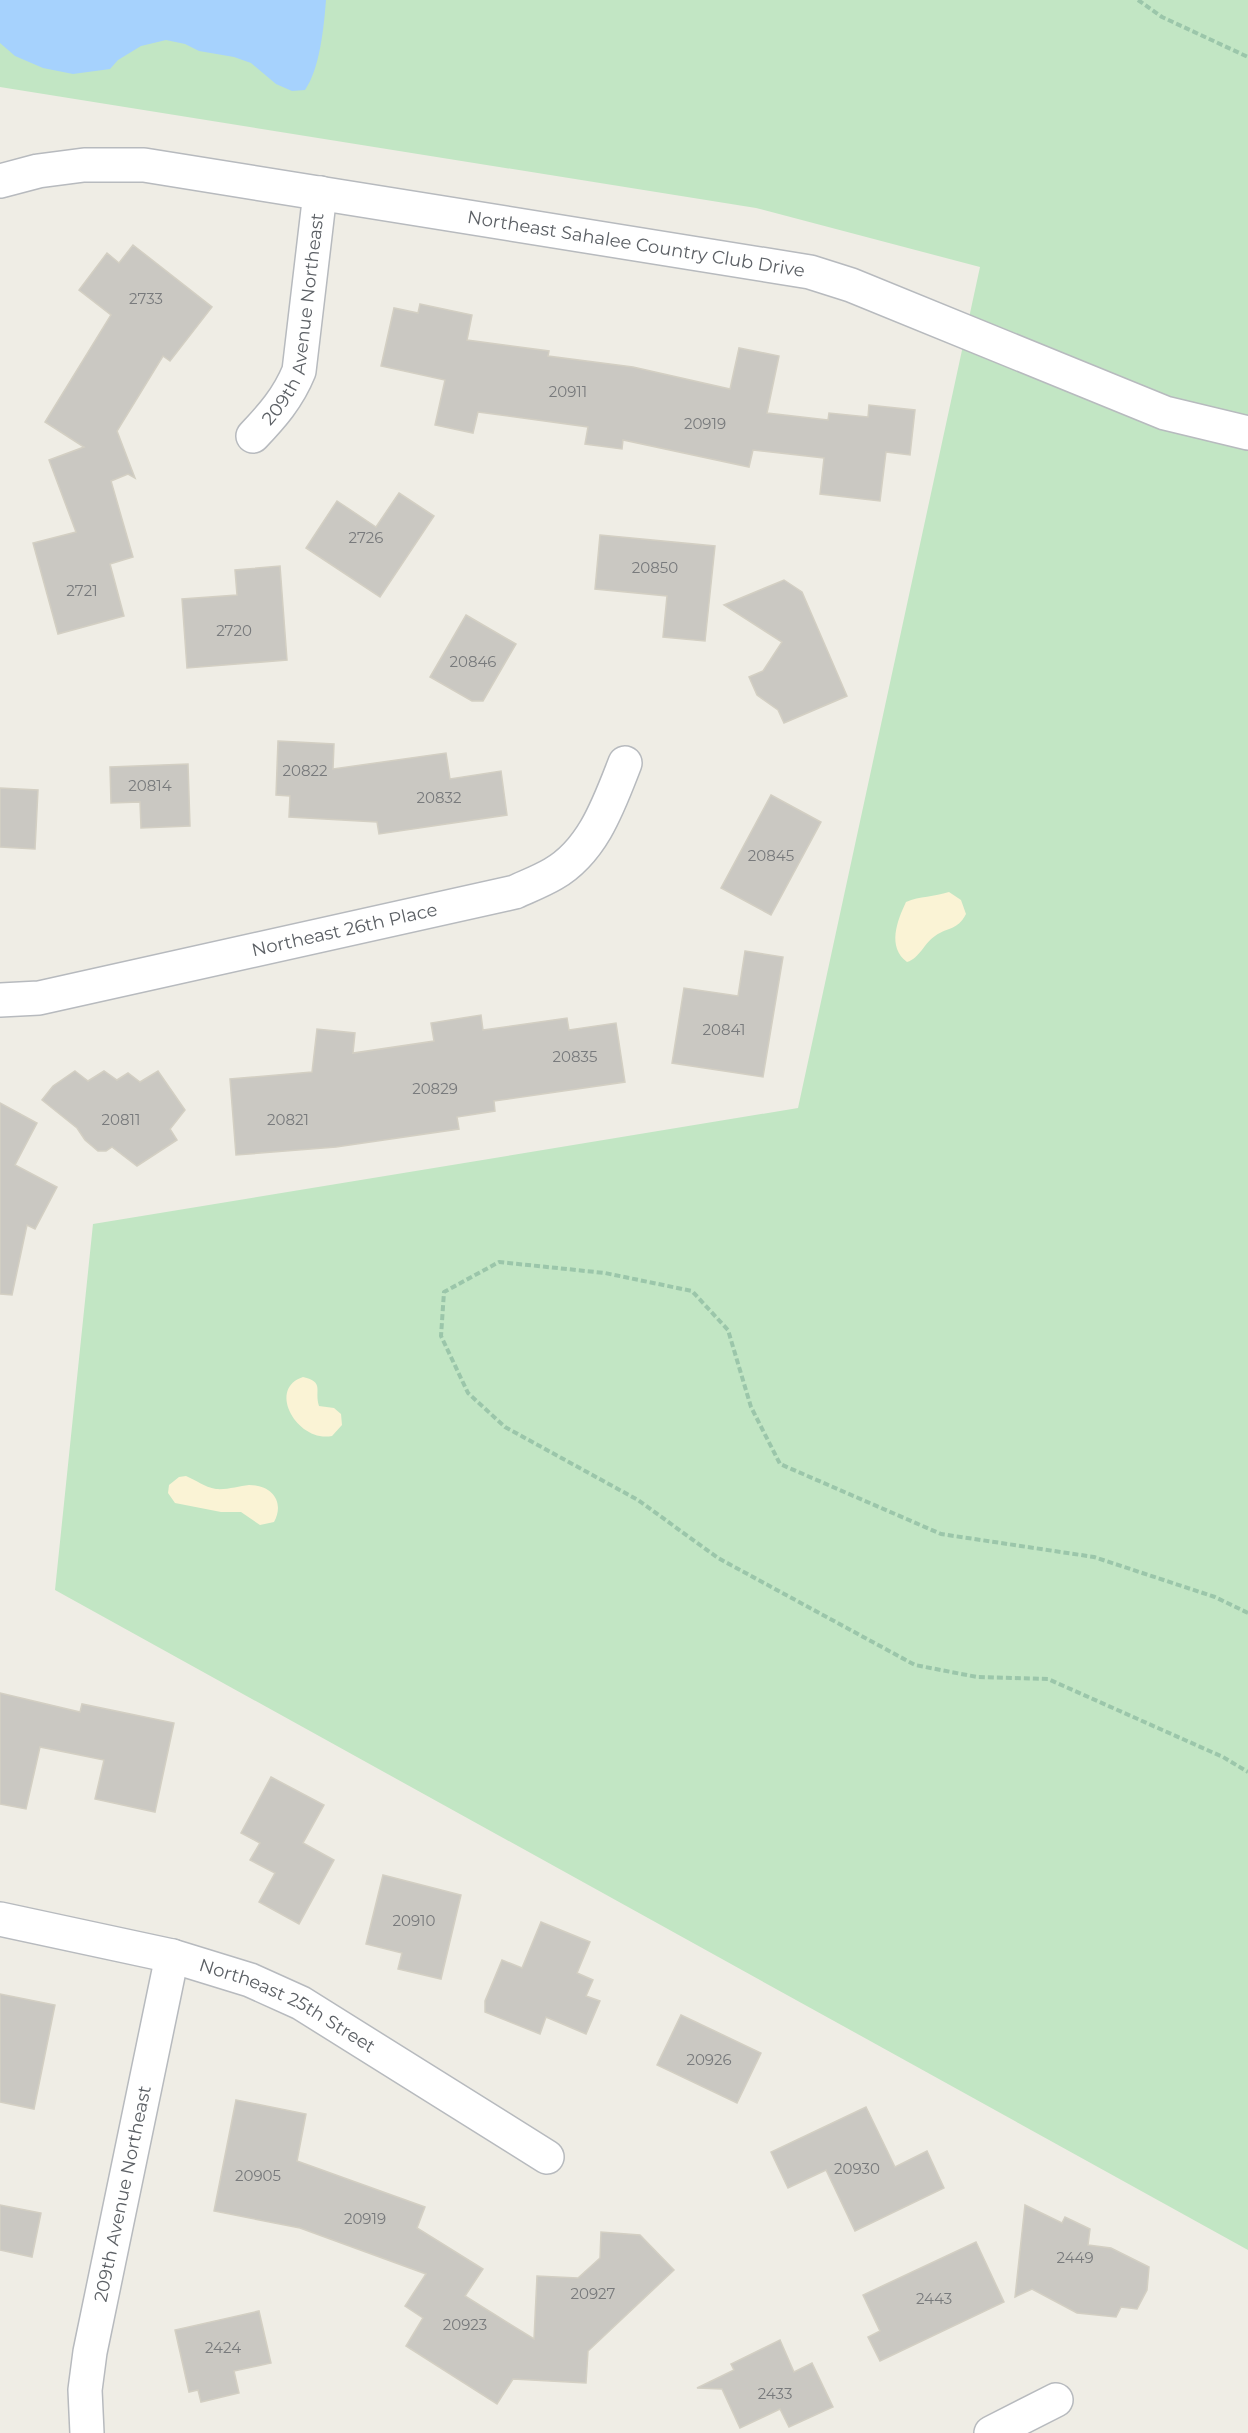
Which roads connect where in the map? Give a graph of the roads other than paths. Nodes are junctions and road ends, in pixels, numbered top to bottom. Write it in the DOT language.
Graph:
graph roads {
  1 [pos="0,181"];
  2 [pos="320,193"];
  3 [pos="1248,433"];
  4 [pos="252,436"];
  5 [pos="625,763"];
  6 [pos="0,1000"];
  7 [pos="0,1918"];
  8 [pos="172,1956"];
  9 [pos="547,2157"];
  10 [pos="1056,2400"];
  11 [pos="87,2433"];
  12 [pos="991,2433"];
  1 -- 2 [label="street, Northeast Sahalee Country Club Drive"];
  2 -- 3 [label="street, Northeast Sahalee Country Club Drive"];
  2 -- 4 [label="street, 209th Avenue Northeast"];
  5 -- 6 [label="street, Northeast 26th Place"];
  7 -- 8 [label="street, Northeast 25th Street"];
  8 -- 9 [label="street, Northeast 25th Street"];
  8 -- 11 [label="street, 209th Avenue Northeast"];
  10 -- 12 [label="street"];
}
